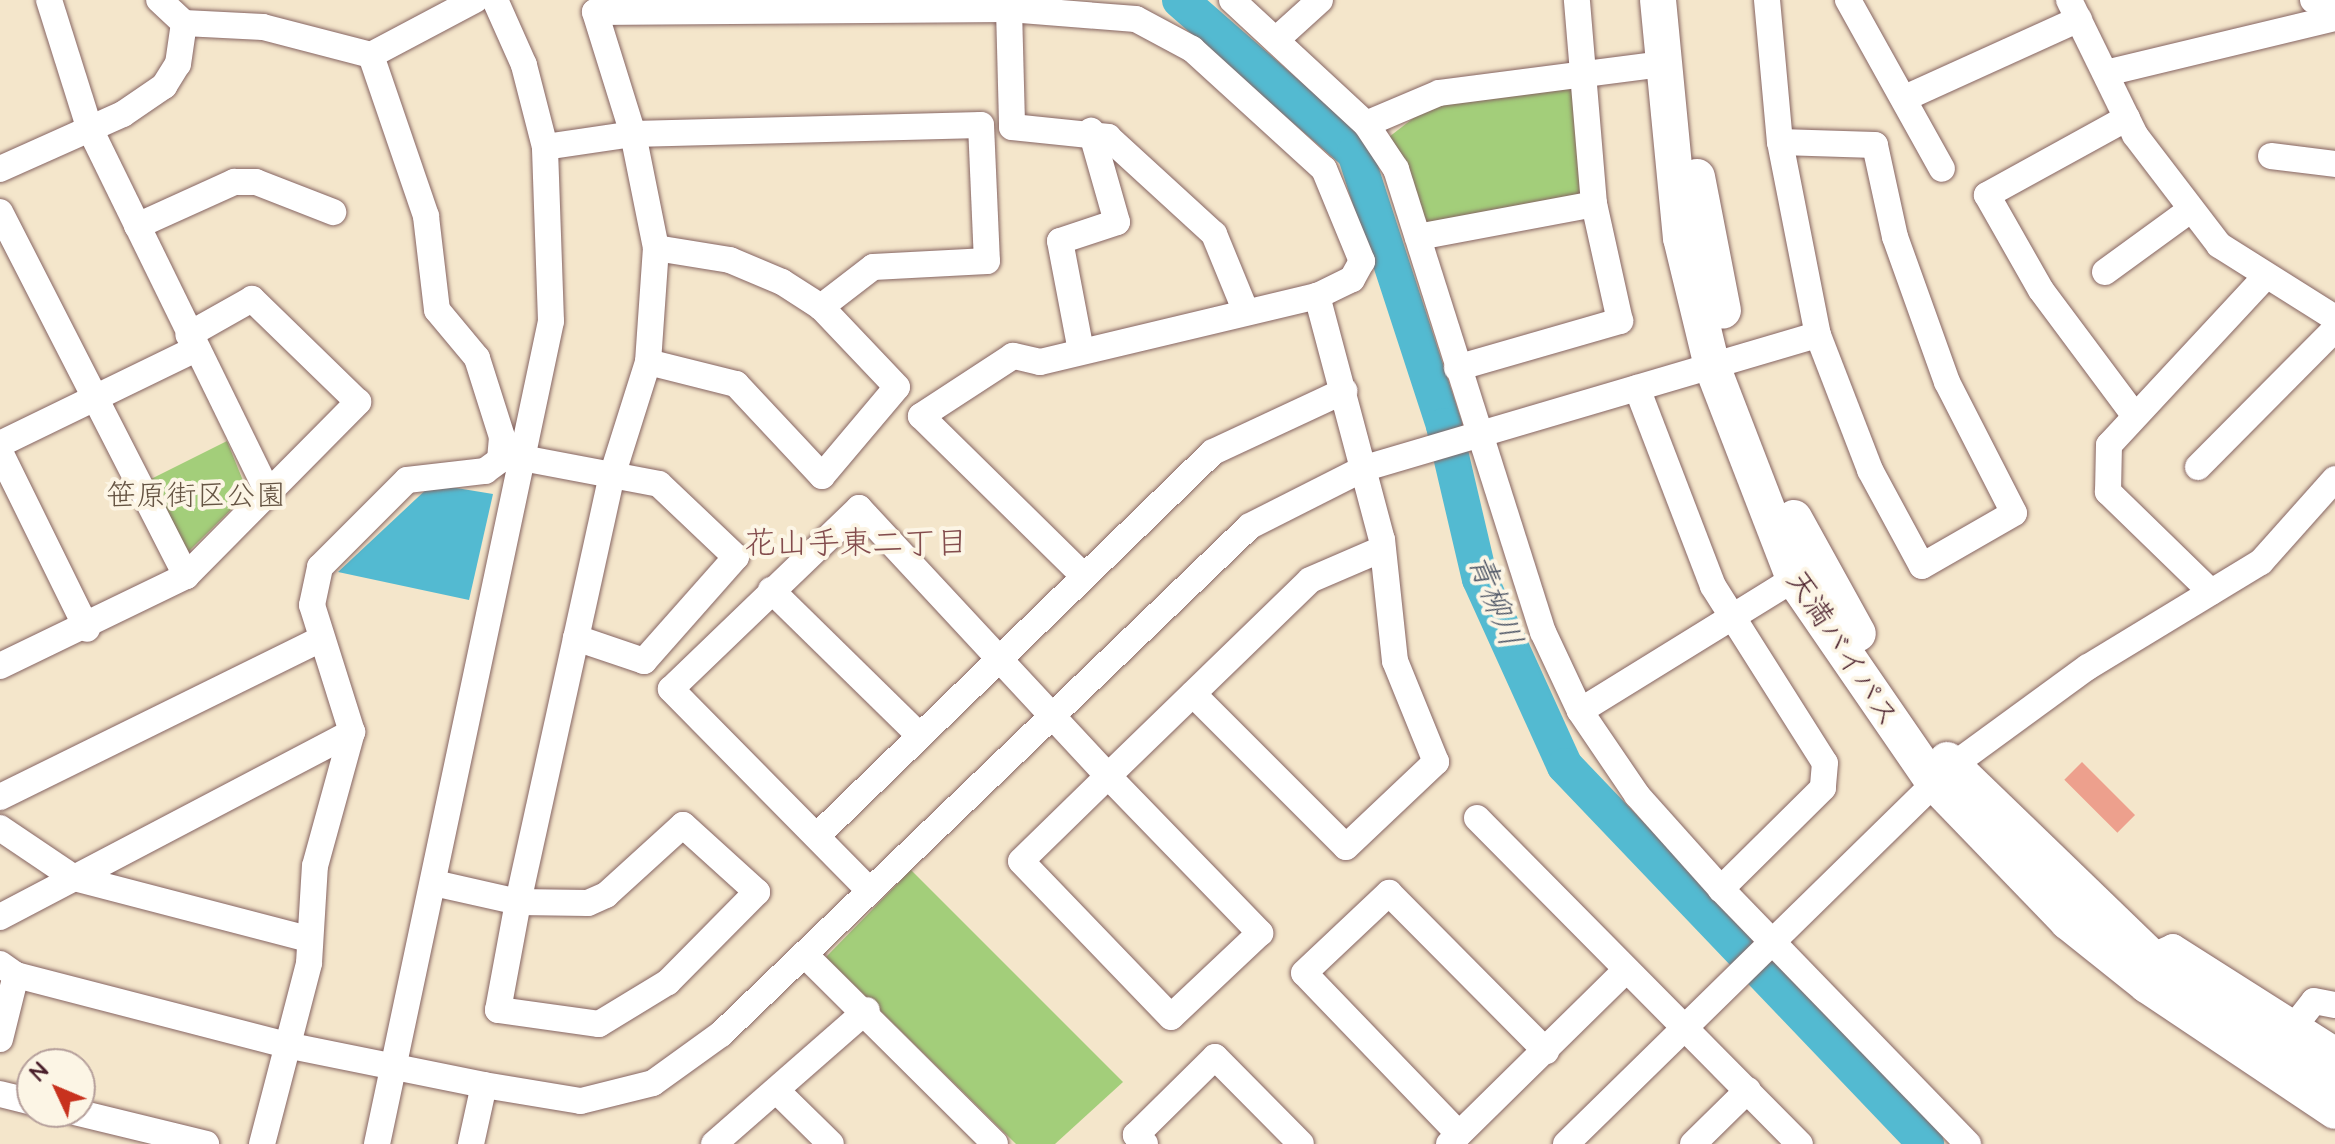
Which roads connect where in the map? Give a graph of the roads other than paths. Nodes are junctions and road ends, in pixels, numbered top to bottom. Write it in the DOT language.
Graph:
graph roads {
  1 [pos="49,0"];
  2 [pos="159,0"];
  3 [pos="475,0"];
  4 [pos="495,0"];
  5 [pos="1232,0"];
  6 [pos="1320,0"];
  7 [pos="1577,0"];
  8 [pos="1658,0"];
  9 [pos="1681,0"];
  10 [pos="1767,0"];
  11 [pos="1848,0"];
  12 [pos="2313,0"];
  13 [pos="1077,5"];
  14 [pos="1009,9"];
  15 [pos="2074,9"];
  16 [pos="2335,11"];
  17 [pos="2335,18"];
  18 [pos="184,23"];
  19 [pos="1277,39"];
  20 [pos="371,55"];
  21 [pos="1662,64"];
  22 [pos="2106,73"];
  23 [pos="1584,75"];
  24 [pos="1905,98"];
  25 [pos="2127,118"];
  26 [pos="1366,124"];
  27 [pos="89,127"];
  28 [pos="1091,131"];
  29 [pos="633,134"];
  30 [pos="1780,142"];
  31 [pos="545,147"];
  32 [pos="2271,156"];
  33 [pos="2335,164"];
  34 [pos="0,169"];
  35 [pos="1942,169"];
  36 [pos="1594,204"];
  37 [pos="2190,210"];
  38 [pos="0,212"];
  39 [pos="333,212"];
  40 [pos="137,226"];
  41 [pos="1418,237"];
  42 [pos="656,248"];
  43 [pos="2105,272"];
  44 [pos="2264,278"];
  45 [pos="1317,296"];
  46 [pos="821,307"];
  47 [pos="1246,312"];
  48 [pos="2335,318"];
  49 [pos="2335,329"];
  50 [pos="1818,335"];
  51 [pos="192,342"];
  52 [pos="1081,351"];
  53 [pos="648,362"];
  54 [pos="1723,363"];
  55 [pos="1457,368"];
  56 [pos="1637,388"];
  57 [pos="1344,391"];
  58 [pos="97,398"];
  59 [pos="2135,416"];
  60 [pos="1477,435"];
  61 [pos="0,444"];
  62 [pos="0,452"];
  63 [pos="527,459"];
  64 [pos="2198,467"];
  65 [pos="1365,468"];
  66 [pos="612,476"];
  67 [pos="2335,479"];
  68 [pos="269,494"];
  69 [pos="1382,549"];
  70 [pos="1082,574"];
  71 [pos="186,576"];
  72 [pos="1794,579"];
  73 [pos="771,590"];
  74 [pos="2211,592"];
  75 [pos="1735,621"];
  76 [pos="87,629"];
  77 [pos="576,638"];
  78 [pos="321,639"];
  79 [pos="995,660"];
  80 [pos="0,666"];
  81 [pos="1193,694"];
  82 [pos="1580,711"];
  83 [pos="1051,714"];
  84 [pos="352,732"];
  85 [pos="919,735"];
  86 [pos="1943,775"];
  87 [pos="1108,776"];
  88 [pos="0,797"];
  89 [pos="1477,818"];
  90 [pos="0,828"];
  91 [pos="818,835"];
  92 [pos="74,878"];
  93 [pos="434,883"];
  94 [pos="868,889"];
  95 [pos="1721,889"];
  96 [pos="518,902"];
  97 [pos="0,917"];
  98 [pos="309,939"];
  99 [pos="1767,944"];
  100 [pos="804,954"];
  101 [pos="2151,957"];
  102 [pos="8,969"];
  103 [pos="1625,971"];
  104 [pos="2335,1005"];
  105 [pos="867,1010"];
  106 [pos="2296,1024"];
  107 [pos="1687,1027"];
  108 [pos="0,1039"];
  109 [pos="291,1046"];
  110 [pos="2335,1050"];
  111 [pos="1546,1051"];
  112 [pos="395,1063"];
  113 [pos="2335,1079"];
  114 [pos="484,1085"];
  115 [pos="1748,1090"];
  116 [pos="778,1092"];
  117 [pos="2335,1111"];
  118 [pos="96,1117"];
  119 [pos="1454,1139"];
  120 [pos="1797,1143"];
  121 [pos="206,1144"];
  122 [pos="262,1144"];
  123 [pos="377,1144"];
  124 [pos="471,1144"];
  125 [pos="714,1144"];
  126 [pos="831,1144"];
  127 [pos="995,1144"];
  128 [pos="1145,1144"];
  129 [pos="1301,1144"];
  130 [pos="1566,1144"];
  131 [pos="1693,1144"];
  132 [pos="1968,1144"];
  1 -- 27 [label="street"];
  2 -- 18 [label="street"];
  3 -- 20 [label="street"];
  4 -- 31 [label="street"];
  5 -- 19 [label="street"];
  6 -- 19 [label="street"];
  7 -- 23 [label="street"];
  8 -- 21 [label="highway, 天満バイパス"];
  9 -- 54 [label="highway, 天満バイパス"];
  10 -- 30 [label="street"];
  11 -- 24 [label="street"];
  12 -- 16 [label="street"];
  13 -- 14 [label="street"];
  13 -- 45 [label="street"];
  14 -- 28 [label="street"];
  14 -- 29 [label="street"];
  15 -- 22 [label="street"];
  15 -- 24 [label="street"];
  17 -- 22 [label="street"];
  18 -- 20 [label="street"];
  18 -- 27 [label="street"];
  19 -- 26 [label="street"];
  20 -- 78 [label="street"];
  21 -- 23 [label="street"];
  21 -- 54 [label="highway, 天満バイパス"];
  22 -- 25 [label="street"];
  23 -- 26 [label="street"];
  23 -- 36 [label="street"];
  24 -- 35 [label="street"];
  25 -- 37 [label="street"];
  25 -- 59 [label="street"];
  26 -- 41 [label="street"];
  27 -- 34 [label="street"];
  27 -- 40 [label="street"];
  28 -- 47 [label="street"];
  28 -- 52 [label="street"];
  29 -- 31 [label="street"];
  29 -- 42 [label="street"];
  29 -- 46 [label="street"];
  30 -- 50 [label="street"];
  30 -- 50 [label="street"];
  31 -- 63 [label="street"];
  32 -- 33 [label="street"];
  36 -- 41 [label="street"];
  36 -- 55 [label="street"];
  37 -- 43 [label="street"];
  37 -- 44 [label="street"];
  38 -- 58 [label="street"];
  39 -- 40 [label="street"];
  40 -- 51 [label="street"];
  41 -- 55 [label="street"];
  42 -- 46 [label="street"];
  42 -- 53 [label="street"];
  44 -- 48 [label="street"];
  44 -- 59 [label="street"];
  45 -- 47 [label="street"];
  45 -- 57 [label="street"];
  46 -- 53 [label="street"];
  47 -- 52 [label="street"];
  49 -- 64 [label="street"];
  50 -- 54 [label="street"];
  51 -- 58 [label="street"];
  51 -- 68 [label="street"];
  51 -- 68 [label="street"];
  52 -- 70 [label="street"];
  53 -- 66 [label="street"];
  54 -- 56 [label="street"];
  54 -- 72 [label="highway, 天満バイパス"];
  54 -- 86 [label="highway, 天満バイパス"];
  55 -- 60 [label="street"];
  56 -- 60 [label="street"];
  56 -- 75 [label="street"];
  57 -- 65 [label="street"];
  57 -- 70 [label="street"];
  58 -- 61 [label="street"];
  58 -- 71 [label="street"];
  59 -- 74 [label="street"];
  60 -- 65 [label="street"];
  60 -- 82 [label="street"];
  62 -- 76 [label="street"];
  63 -- 66 [label="street"];
  63 -- 93 [label="street"];
  65 -- 69 [label="street"];
  65 -- 83 [label="street"];
  66 -- 77 [label="street"];
  66 -- 77 [label="street"];
  67 -- 74 [label="street"];
  68 -- 71 [label="street"];
  69 -- 81 [label="street"];
  69 -- 81 [label="street"];
  70 -- 79 [label="street"];
  71 -- 76 [label="street"];
  72 -- 75 [label="street"];
  72 -- 86 [label="highway, 天満バイパス"];
  73 -- 79 [label="street"];
  73 -- 85 [label="street"];
  73 -- 91 [label="street"];
  74 -- 86 [label="street"];
  75 -- 82 [label="street"];
  75 -- 95 [label="street"];
  76 -- 80 [label="street"];
  77 -- 96 [label="street"];
  78 -- 84 [label="street"];
  78 -- 88 [label="street"];
  79 -- 83 [label="street"];
  79 -- 85 [label="street"];
  81 -- 87 [label="street"];
  82 -- 95 [label="street"];
  83 -- 87 [label="street"];
  83 -- 94 [label="street"];
  84 -- 92 [label="street"];
  84 -- 98 [label="street"];
  85 -- 91 [label="street"];
  86 -- 99 [label="street"];
  86 -- 101 [label="highway, 天満バイパス"];
  86 -- 117 [label="highway, 天満バイパス"];
  87 -- 87 [label="street"];
  89 -- 103 [label="street"];
  90 -- 92 [label="street"];
  91 -- 94 [label="street"];
  92 -- 97 [label="street"];
  92 -- 98 [label="street"];
  93 -- 96 [label="street"];
  93 -- 112 [label="street"];
  94 -- 100 [label="street"];
  95 -- 99 [label="street"];
  96 -- 96 [label="street"];
  98 -- 109 [label="street"];
  99 -- 107 [label="street"];
  99 -- 132 [label="street"];
  100 -- 105 [label="street"];
  100 -- 114 [label="street"];
  101 -- 106 [label="street"];
  101 -- 113 [label="highway, 天満バイパス"];
  102 -- 108 [label="street"];
  102 -- 109 [label="street"];
  103 -- 107 [label="street"];
  103 -- 111 [label="street"];
  104 -- 106 [label="street"];
  105 -- 116 [label="street"];
  105 -- 127 [label="street"];
  106 -- 110 [label="street"];
  107 -- 115 [label="street"];
  107 -- 130 [label="street"];
  109 -- 112 [label="street"];
  109 -- 122 [label="street"];
  111 -- 119 [label="street"];
  111 -- 119 [label="street"];
  112 -- 114 [label="street"];
  112 -- 123 [label="street"];
  114 -- 124 [label="street"];
  115 -- 120 [label="street"];
  115 -- 131 [label="street"];
  116 -- 125 [label="street"];
  116 -- 126 [label="street"];
  118 -- 121 [label="street"];
  128 -- 129 [label="street"];
}
